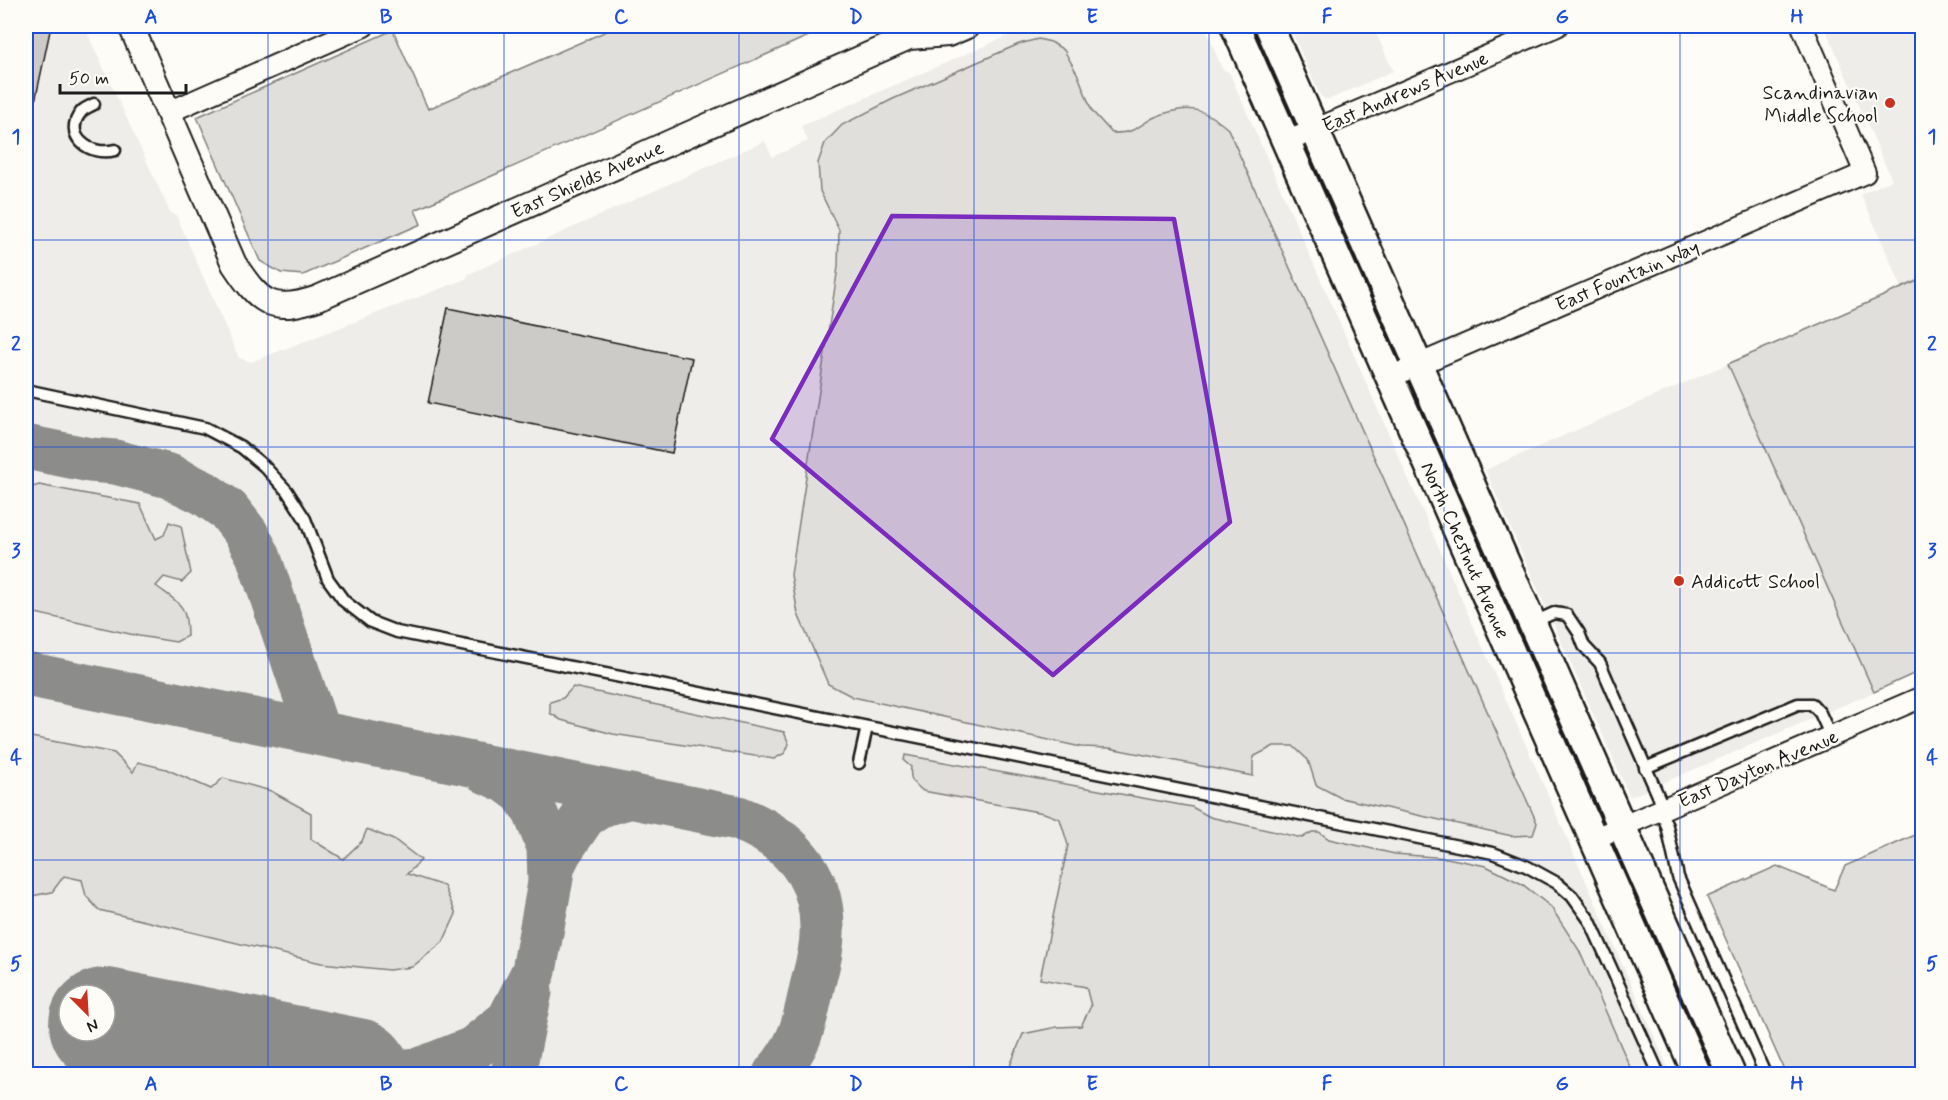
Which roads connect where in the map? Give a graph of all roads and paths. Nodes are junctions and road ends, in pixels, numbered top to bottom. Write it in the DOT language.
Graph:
graph roads {
  1 [pos="131,26"];
  2 [pos="364,26"];
  3 [pos="968,26"];
  4 [pos="1235,26"];
  5 [pos="1269,26"];
  6 [pos="1557,26"];
  7 [pos="1802,26"];
  8 [pos="914,31"];
  9 [pos="94,104"];
  10 [pos="169,112"];
  11 [pos="1316,130"];
  12 [pos="1286,142"];
  13 [pos="115,150"];
  14 [pos="1418,364"];
  15 [pos="1390,377"];
  16 [pos="26,390"];
  17 [pos="1532,623"];
  18 [pos="1923,697"];
  19 [pos="867,727"];
  20 [pos="1831,737"];
  21 [pos="859,763"];
  22 [pos="1645,768"];
  23 [pos="1662,809"];
  24 [pos="1622,826"];
  25 [pos="1593,839"];
  26 [pos="1659,1074"];
  27 [pos="1697,1074"];
  28 [pos="1731,1074"];
  29 [pos="1765,1074"];
  1 -- 10 [label="street"];
  2 -- 10 [label="street"];
  3 -- 8 [label="street, East Shields Avenue"];
  4 -- 12 [label="main road, North Chestnut Avenue"];
  5 -- 11 [label="main road, North Chestnut Avenue"];
  6 -- 11 [label="street, East Andrews Avenue"];
  7 -- 14 [label="street, East Fountain Way"];
  8 -- 10 [label="street, East Shields Avenue"];
  9 -- 13 [label="lane"];
  11 -- 12 [label="street, East Andrews Avenue"];
  11 -- 14 [label="main road, North Chestnut Avenue"];
  12 -- 15 [label="main road, North Chestnut Avenue"];
  14 -- 15 [label="street, East Fountain Way"];
  14 -- 17 [label="main road, North Chestnut Avenue"];
  15 -- 25 [label="main road, North Chestnut Avenue"];
  16 -- 19 [label="lane"];
  17 -- 22 [label="lane"];
  17 -- 24 [label="main road, North Chestnut Avenue"];
  18 -- 20 [label="street, East Dayton Avenue"];
  19 -- 21 [label="lane"];
  19 -- 26 [label="lane"];
  20 -- 22 [label="lane"];
  20 -- 23 [label="street, East Dayton Avenue"];
  22 -- 23 [label="lane"];
  23 -- 24 [label="street, East Dayton Avenue"];
  23 -- 29 [label="lane"];
  24 -- 25 [label="street, East Dayton Avenue"];
  24 -- 28 [label="main road, North Chestnut Avenue"];
  25 -- 27 [label="main road, North Chestnut Avenue"];
}
